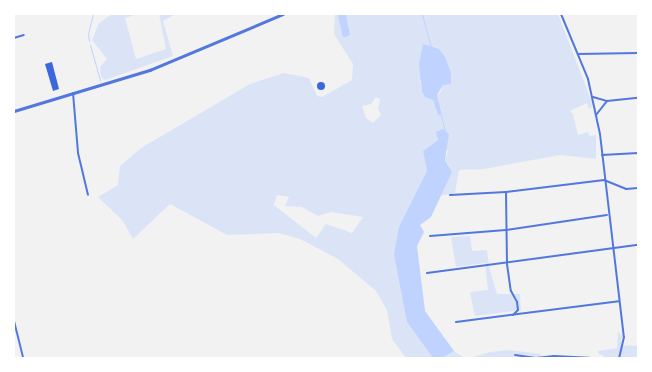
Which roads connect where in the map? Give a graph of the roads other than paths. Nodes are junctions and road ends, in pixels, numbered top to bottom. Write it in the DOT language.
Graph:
graph roads {
  1 [pos="283,14"];
  2 [pos="561,14"];
  3 [pos="24,35"];
  4 [pos="14,38"];
  5 [pos="638,53"];
  6 [pos="578,54"];
  7 [pos="73,93"];
  8 [pos="593,97"];
  9 [pos="638,98"];
  10 [pos="607,101"];
  11 [pos="14,111"];
  12 [pos="596,115"];
  13 [pos="638,153"];
  14 [pos="602,155"];
  15 [pos="604,180"];
  16 [pos="638,188"];
  17 [pos="506,192"];
  18 [pos="88,195"];
  19 [pos="450,195"];
  20 [pos="607,215"];
  21 [pos="506,230"];
  22 [pos="430,236"];
  23 [pos="638,245"];
  24 [pos="612,248"];
  25 [pos="507,264"];
  26 [pos="427,273"];
  27 [pos="619,301"];
  28 [pos="513,315"];
  29 [pos="14,321"];
  30 [pos="456,322"];
  31 [pos="19,340"];
  32 [pos="14,341"];
  33 [pos="515,355"];
  34 [pos="23,358"];
  35 [pos="536,358"];
  36 [pos="589,358"];
  37 [pos="619,358"];
  1 -- 7 [label="street"];
  2 -- 6 [label="street"];
  3 -- 4 [label="street"];
  5 -- 6 [label="street"];
  6 -- 8 [label="street"];
  7 -- 11 [label="street"];
  7 -- 18 [label="street"];
  8 -- 10 [label="street"];
  8 -- 12 [label="street"];
  9 -- 10 [label="street"];
  10 -- 12 [label="street"];
  12 -- 14 [label="street"];
  13 -- 14 [label="street"];
  14 -- 15 [label="street"];
  15 -- 16 [label="street"];
  15 -- 17 [label="street"];
  15 -- 20 [label="street"];
  17 -- 19 [label="street"];
  17 -- 21 [label="street"];
  20 -- 21 [label="street"];
  20 -- 24 [label="street"];
  21 -- 22 [label="street"];
  21 -- 25 [label="street"];
  23 -- 24 [label="street"];
  24 -- 25 [label="street"];
  24 -- 27 [label="street"];
  25 -- 26 [label="street"];
  25 -- 28 [label="street"];
  27 -- 28 [label="street"];
  27 -- 37 [label="street"];
  28 -- 30 [label="street"];
  29 -- 31 [label="street"];
  31 -- 32 [label="street"];
  31 -- 34 [label="street"];
  33 -- 35 [label="street"];
  35 -- 36 [label="street"];
}
